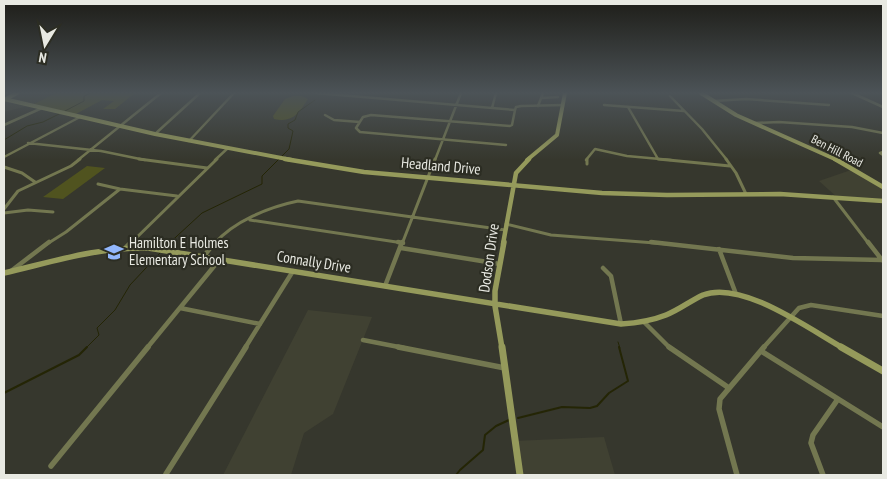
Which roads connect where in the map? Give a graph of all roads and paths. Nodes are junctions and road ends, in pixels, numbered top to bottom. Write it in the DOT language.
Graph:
graph roads {
  1 [pos="26,115"];
  2 [pos="73,115"];
  3 [pos="133,115"];
  4 [pos="175,115"];
  5 [pos="213,115"];
  6 [pos="325,115"];
  7 [pos="369,115"];
  8 [pos="375,115"];
  9 [pos="452,115"];
  10 [pos="514,115"];
  11 [pos="561,115"];
  12 [pos="633,115"];
  13 [pos="688,115"];
  14 [pos="737,115"];
  15 [pos="80,117"];
  16 [pos="360,122"];
  17 [pos="450,122"];
  18 [pos="754,123"];
  19 [pos="4,125"];
  20 [pos="120,126"];
  21 [pos="883,133"];
  22 [pos="155,134"];
  23 [pos="443,140"];
  24 [pos="189,141"];
  25 [pos="28,143"];
  26 [pos="506,145"];
  27 [pos="228,148"];
  28 [pos="91,149"];
  29 [pos="883,152"];
  30 [pos="883,156"];
  31 [pos="4,157"];
  32 [pos="658,159"];
  33 [pos="587,164"];
  34 [pos="730,166"];
  35 [pos="5,168"];
  36 [pos="207,168"];
  37 [pos="429,178"];
  38 [pos="35,182"];
  39 [pos="98,184"];
  40 [pos="514,186"];
  41 [pos="883,187"];
  42 [pos="120,189"];
  43 [pos="746,194"];
  44 [pos="178,196"];
  45 [pos="834,198"];
  46 [pos="9,201"];
  47 [pos="883,201"];
  48 [pos="4,202"];
  49 [pos="4,211"];
  50 [pos="53,212"];
  51 [pos="413,216"];
  52 [pos="250,220"];
  53 [pos="506,227"];
  54 [pos="402,246"];
  55 [pos="125,248"];
  56 [pos="719,249"];
  57 [pos="204,256"];
  58 [pos="220,259"];
  59 [pos="882,261"];
  60 [pos="500,264"];
  61 [pos="603,268"];
  62 [pos="293,271"];
  63 [pos="7,273"];
  64 [pos="385,286"];
  65 [pos="736,294"];
  66 [pos="495,306"];
  67 [pos="180,308"];
  68 [pos="883,316"];
  69 [pos="789,318"];
  70 [pos="644,322"];
  71 [pos="260,324"];
  72 [pos="621,324"];
  73 [pos="363,340"];
  74 [pos="761,351"];
  75 [pos="505,368"];
  76 [pos="883,371"];
  77 [pos="729,388"];
  78 [pos="838,399"];
  79 [pos="883,428"];
  80 [pos="51,466"];
  81 [pos="166,474"];
  82 [pos="520,475"];
  83 [pos="737,475"];
  84 [pos="823,475"];
  1 -- 19 [label="street"];
  2 -- 15 [label="street, Headland Drive"];
  3 -- 20 [label="street"];
  4 -- 22 [label="street"];
  5 -- 24 [label="street"];
  6 -- 16 [label="street"];
  7 -- 16 [label="street"];
  8 -- 17 [label="street"];
  9 -- 17 [label="street"];
  10 -- 17 [label="street"];
  11 -- 40 [label="street, Dodson Drive"];
  12 -- 32 [label="street"];
  13 -- 34 [label="street"];
  14 -- 18 [label="street, Ben Hill Road"];
  15 -- 20 [label="street, Headland Drive"];
  15 -- 25 [label="street"];
  16 -- 23 [label="street"];
  17 -- 23 [label="street"];
  18 -- 21 [label="street"];
  18 -- 41 [label="street, Ben Hill Road"];
  20 -- 22 [label="street, Headland Drive"];
  20 -- 28 [label="street"];
  22 -- 24 [label="street, Headland Drive"];
  23 -- 26 [label="street"];
  23 -- 37 [label="street"];
  24 -- 27 [label="street, Headland Drive"];
  25 -- 28 [label="street"];
  25 -- 31 [label="street"];
  27 -- 36 [label="street"];
  27 -- 37 [label="street, Headland Drive"];
  28 -- 36 [label="street"];
  28 -- 38 [label="street"];
  29 -- 30 [label="street"];
  32 -- 33 [label="street"];
  32 -- 34 [label="street"];
  34 -- 43 [label="street"];
  35 -- 38 [label="street"];
  36 -- 44 [label="street"];
  37 -- 40 [label="street, Headland Drive"];
  37 -- 51 [label="street"];
  38 -- 46 [label="street"];
  39 -- 42 [label="street"];
  40 -- 43 [label="street, Headland Drive"];
  40 -- 53 [label="street, Dodson Drive"];
  42 -- 44 [label="street"];
  42 -- 63 [label="street"];
  43 -- 45 [label="street, Headland Drive"];
  44 -- 55 [label="street"];
  45 -- 47 [label="street, Headland Drive"];
  45 -- 59 [label="street"];
  46 -- 48 [label="street"];
  46 -- 49 [label="street"];
  49 -- 50 [label="street"];
  51 -- 52 [label="street"];
  51 -- 53 [label="street"];
  51 -- 54 [label="street"];
  52 -- 54 [label="street"];
  52 -- 57 [label="street"];
  53 -- 56 [label="street"];
  53 -- 60 [label="street, Dodson Drive"];
  54 -- 60 [label="street"];
  54 -- 64 [label="street"];
  55 -- 57 [label="street, Connally Drive"];
  55 -- 63 [label="street, Connally Drive"];
  56 -- 59 [label="street"];
  56 -- 65 [label="street"];
  57 -- 58 [label="street, Connally Drive"];
  58 -- 62 [label="street, Connally Drive"];
  58 -- 67 [label="street"];
  60 -- 66 [label="street, Dodson Drive"];
  61 -- 72 [label="street"];
  62 -- 64 [label="street, Connally Drive"];
  62 -- 71 [label="street"];
  64 -- 66 [label="street, Connally Drive"];
  65 -- 69 [label="street, Connally Drive"];
  65 -- 70 [label="street, Connally Drive"];
  66 -- 72 [label="street, Connally Drive"];
  66 -- 75 [label="street, Dodson Drive"];
  67 -- 71 [label="street"];
  67 -- 80 [label="street"];
  68 -- 69 [label="street"];
  69 -- 74 [label="street"];
  69 -- 76 [label="street, Connally Drive"];
  70 -- 72 [label="street, Connally Drive"];
  70 -- 77 [label="street"];
  71 -- 81 [label="street"];
  73 -- 75 [label="street"];
  74 -- 77 [label="street"];
  74 -- 78 [label="street"];
  75 -- 82 [label="street, Dodson Drive"];
  77 -- 83 [label="street"];
  78 -- 79 [label="street"];
  78 -- 84 [label="street"];
}
